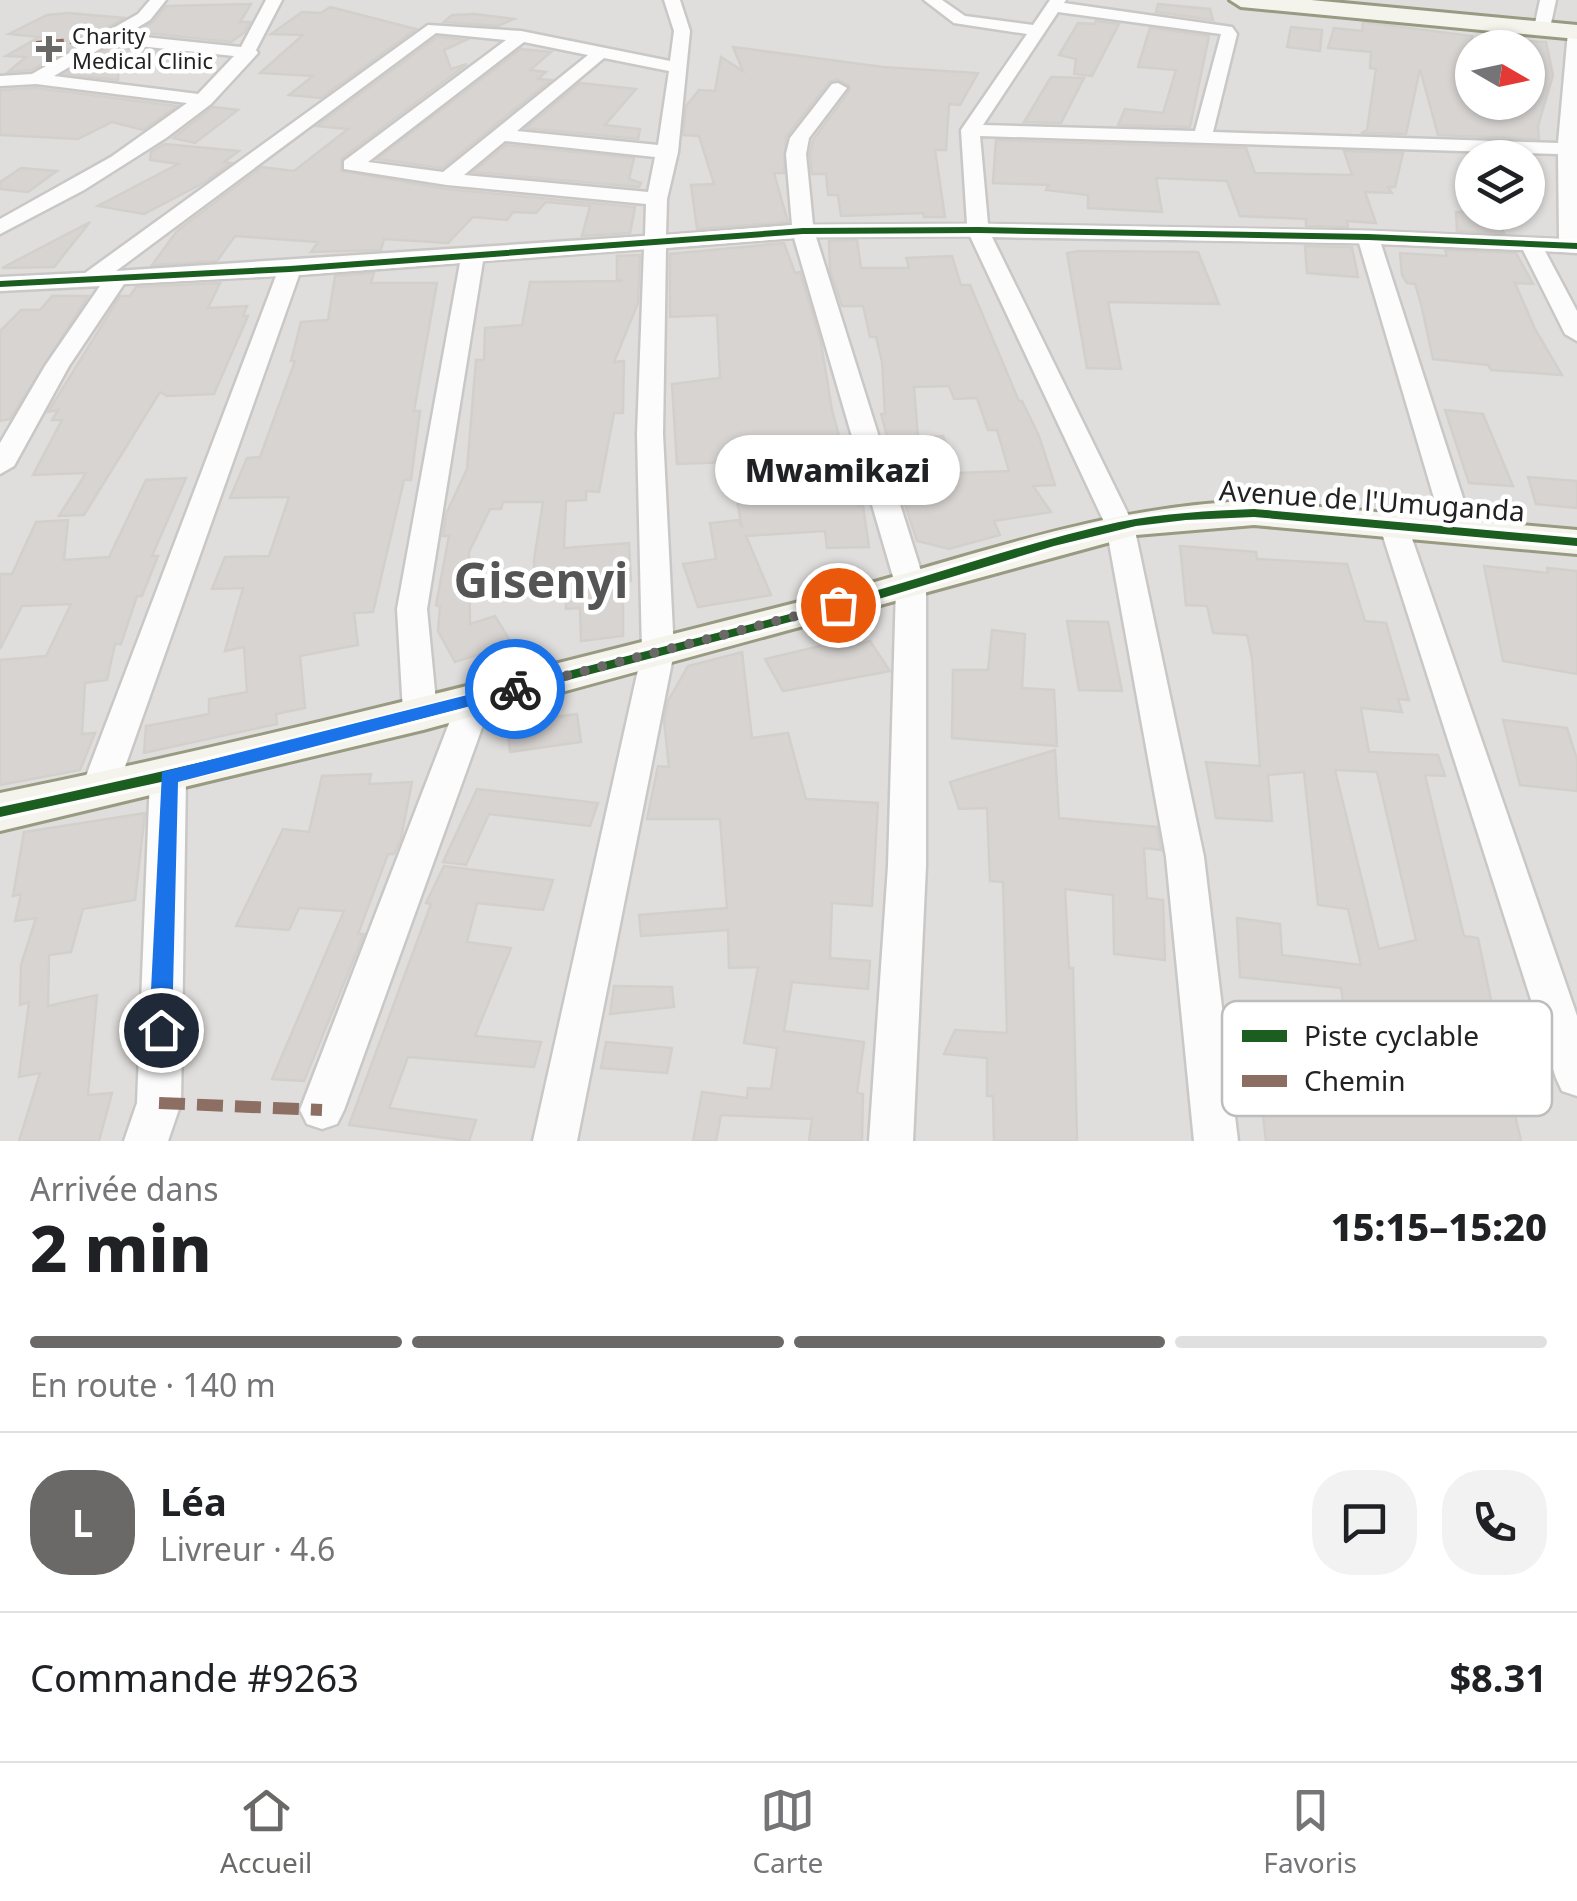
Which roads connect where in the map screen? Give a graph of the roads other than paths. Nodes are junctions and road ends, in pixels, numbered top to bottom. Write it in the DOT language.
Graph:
graph roads {
  1 [pos="158,0"];
  2 [pos="274,0"];
  3 [pos="672,0"];
  4 [pos="932,0"];
  5 [pos="1244,0"];
  6 [pos="1548,0"];
  7 [pos="1050,13"];
  8 [pos="1542,28"];
  9 [pos="521,36"];
  10 [pos="108,38"];
  11 [pos="1576,41"];
  12 [pos="601,52"];
  13 [pos="250,53"];
  14 [pos="679,68"];
  15 [pos="36,79"];
  16 [pos="0,80"];
  17 [pos="838,88"];
  18 [pos="1572,92"];
  19 [pos="205,100"];
  20 [pos="970,130"];
  21 [pos="502,135"];
  22 [pos="1203,136"];
  23 [pos="1568,149"];
  24 [pos="668,152"];
  25 [pos="447,179"];
  26 [pos="657,199"];
  27 [pos="0,228"];
  28 [pos="978,230"];
  29 [pos="803,231"];
  30 [pos="1368,237"];
  31 [pos="654,240"];
  32 [pos="1530,243"];
  33 [pos="1573,245"];
  34 [pos="473,253"];
  35 [pos="290,269"];
  36 [pos="104,279"];
  37 [pos="8,283"];
  38 [pos="0,303"];
  39 [pos="1577,334"];
  40 [pos="0,466"];
  41 [pos="1120,526"];
  42 [pos="1394,527"];
  43 [pos="1459,532"];
  44 [pos="1577,542"];
  45 [pos="911,587"];
  46 [pos="658,652"];
  47 [pos="475,700"];
  48 [pos="420,712"];
  49 [pos="168,777"];
  50 [pos="98,792"];
  51 [pos="0,812"];
  52 [pos="1551,1001"];
  53 [pos="1552,1003"];
  54 [pos="1577,1078"];
  55 [pos="322,1110"];
  56 [pos="146,1141"];
  57 [pos="554,1141"];
  58 [pos="891,1141"];
  59 [pos="1216,1141"];
  1 -- 10 [label="street"];
  2 -- 13 [label="street"];
  3 -- 14 [label="street"];
  4 -- 7 [label="street"];
  5 -- 8 [label="street"];
  6 -- 8 [label="street"];
  7 -- 20 [label="street"];
  7 -- 22 [label="street"];
  8 -- 11 [label="street"];
  9 -- 12 [label="street"];
  9 -- 25 [label="street"];
  9 -- 36 [label="street"];
  10 -- 13 [label="street"];
  10 -- 15 [label="street"];
  11 -- 18 [label="street"];
  12 -- 14 [label="street"];
  12 -- 21 [label="street"];
  13 -- 19 [label="street"];
  14 -- 24 [label="street"];
  15 -- 16 [label="street"];
  15 -- 19 [label="street"];
  17 -- 29 [label="street"];
  18 -- 23 [label="street"];
  19 -- 27 [label="street"];
  20 -- 22 [label="street"];
  20 -- 28 [label="street"];
  21 -- 24 [label="street"];
  21 -- 25 [label="street"];
  22 -- 23 [label="street"];
  23 -- 33 [label="street"];
  24 -- 26 [label="street"];
  25 -- 26 [label="street"];
  26 -- 31 [label="street"];
  28 -- 29 [label="street"];
  28 -- 30 [label="street"];
  28 -- 41 [label="street"];
  29 -- 31 [label="street"];
  29 -- 45 [label="street"];
  30 -- 32 [label="street"];
  30 -- 43 [label="street"];
  31 -- 34 [label="street"];
  31 -- 46 [label="street"];
  32 -- 33 [label="street"];
  32 -- 39 [label="street"];
  34 -- 35 [label="street"];
  34 -- 48 [label="street"];
  35 -- 36 [label="street"];
  35 -- 50 [label="street"];
  36 -- 37 [label="street"];
  36 -- 40 [label="street"];
  37 -- 38 [label="street"];
  41 -- 42 [label="street, Avenue de l'Umuganda"];
  41 -- 45 [label="street, Avenue de l'Umuganda"];
  41 -- 59 [label="street"];
  42 -- 43 [label="street, Avenue de l'Umuganda"];
  42 -- 52 [label="street"];
  43 -- 44 [label="street, Avenue de l'Umuganda"];
  45 -- 46 [label="street, Avenue de l'Umuganda"];
  45 -- 58 [label="street"];
  46 -- 47 [label="street, Avenue de l'Umuganda"];
  46 -- 57 [label="street"];
  47 -- 48 [label="street, Avenue de l'Umuganda"];
  47 -- 55 [label="street"];
  48 -- 49 [label="street, Avenue de l'Umuganda"];
  49 -- 50 [label="street, Avenue de l'Umuganda"];
  49 -- 56 [label="street"];
  50 -- 51 [label="street, Avenue de l'Umuganda"];
  53 -- 54 [label="street"];
}
